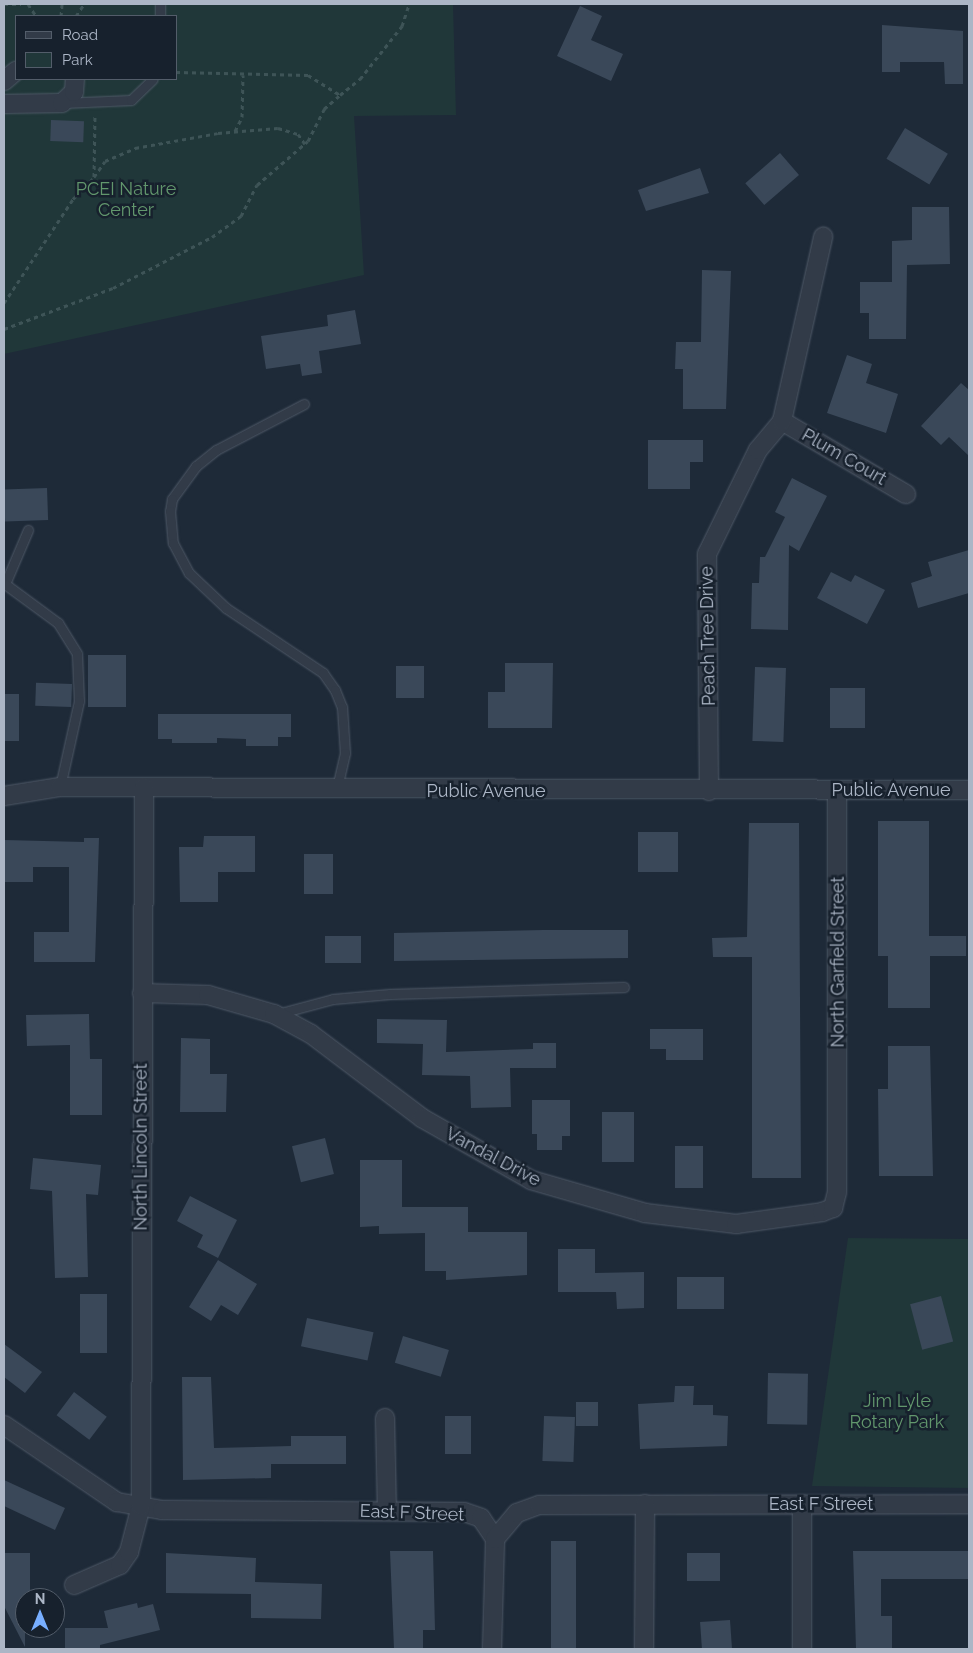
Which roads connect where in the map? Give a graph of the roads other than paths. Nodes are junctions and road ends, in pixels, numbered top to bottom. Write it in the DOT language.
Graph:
graph roads {
  1 [pos="15,72"];
  2 [pos="75,80"];
  3 [pos="153,80"];
  4 [pos="4,81"];
  5 [pos="62,103"];
  6 [pos="4,104"];
  7 [pos="823,237"];
  8 [pos="304,404"];
  9 [pos="782,421"];
  10 [pos="906,494"];
  11 [pos="28,530"];
  12 [pos="60,787"];
  13 [pos="144,787"];
  14 [pos="837,790"];
  15 [pos="969,790"];
  16 [pos="710,791"];
  17 [pos="336,792"];
  18 [pos="4,796"];
  19 [pos="624,987"];
  20 [pos="142,993"];
  21 [pos="274,1014"];
  22 [pos="838,1134"];
  23 [pos="385,1418"];
  24 [pos="4,1425"];
  25 [pos="645,1504"];
  26 [pos="802,1504"];
  27 [pos="969,1504"];
  28 [pos="141,1506"];
  29 [pos="386,1510"];
  30 [pos="495,1539"];
  31 [pos="74,1585"];
  32 [pos="492,1649"];
  33 [pos="644,1649"];
  34 [pos="802,1649"];
  1 -- 4 [label="street"];
  2 -- 5 [label="street"];
  3 -- 5 [label="lane"];
  5 -- 6 [label="street"];
  7 -- 9 [label="street, Peach Tree Drive"];
  8 -- 17 [label="lane"];
  9 -- 10 [label="street, Plum Court"];
  9 -- 16 [label="street, Peach Tree Drive"];
  11 -- 12 [label="lane"];
  12 -- 13 [label="street, Public Avenue"];
  12 -- 18 [label="street, Public Avenue"];
  13 -- 17 [label="street, Public Avenue"];
  13 -- 20 [label="street, North Lincoln Street"];
  14 -- 15 [label="street, Public Avenue"];
  14 -- 16 [label="street, Public Avenue"];
  14 -- 22 [label="street, North Garfield Street"];
  16 -- 17 [label="street, Public Avenue"];
  19 -- 21 [label="lane"];
  20 -- 21 [label="street, Vandal Drive"];
  20 -- 28 [label="street, North Lincoln Street"];
  21 -- 22 [label="street, Vandal Drive"];
  23 -- 29 [label="street"];
  24 -- 28 [label="street, East F Street"];
  25 -- 26 [label="street, East F Street"];
  25 -- 30 [label="street, East F Street"];
  25 -- 33 [label="street"];
  26 -- 27 [label="street, East F Street"];
  26 -- 34 [label="street"];
  28 -- 29 [label="street, East F Street"];
  28 -- 31 [label="street, North Lincoln Street"];
  29 -- 30 [label="street, East F Street"];
  30 -- 32 [label="street"];
}
